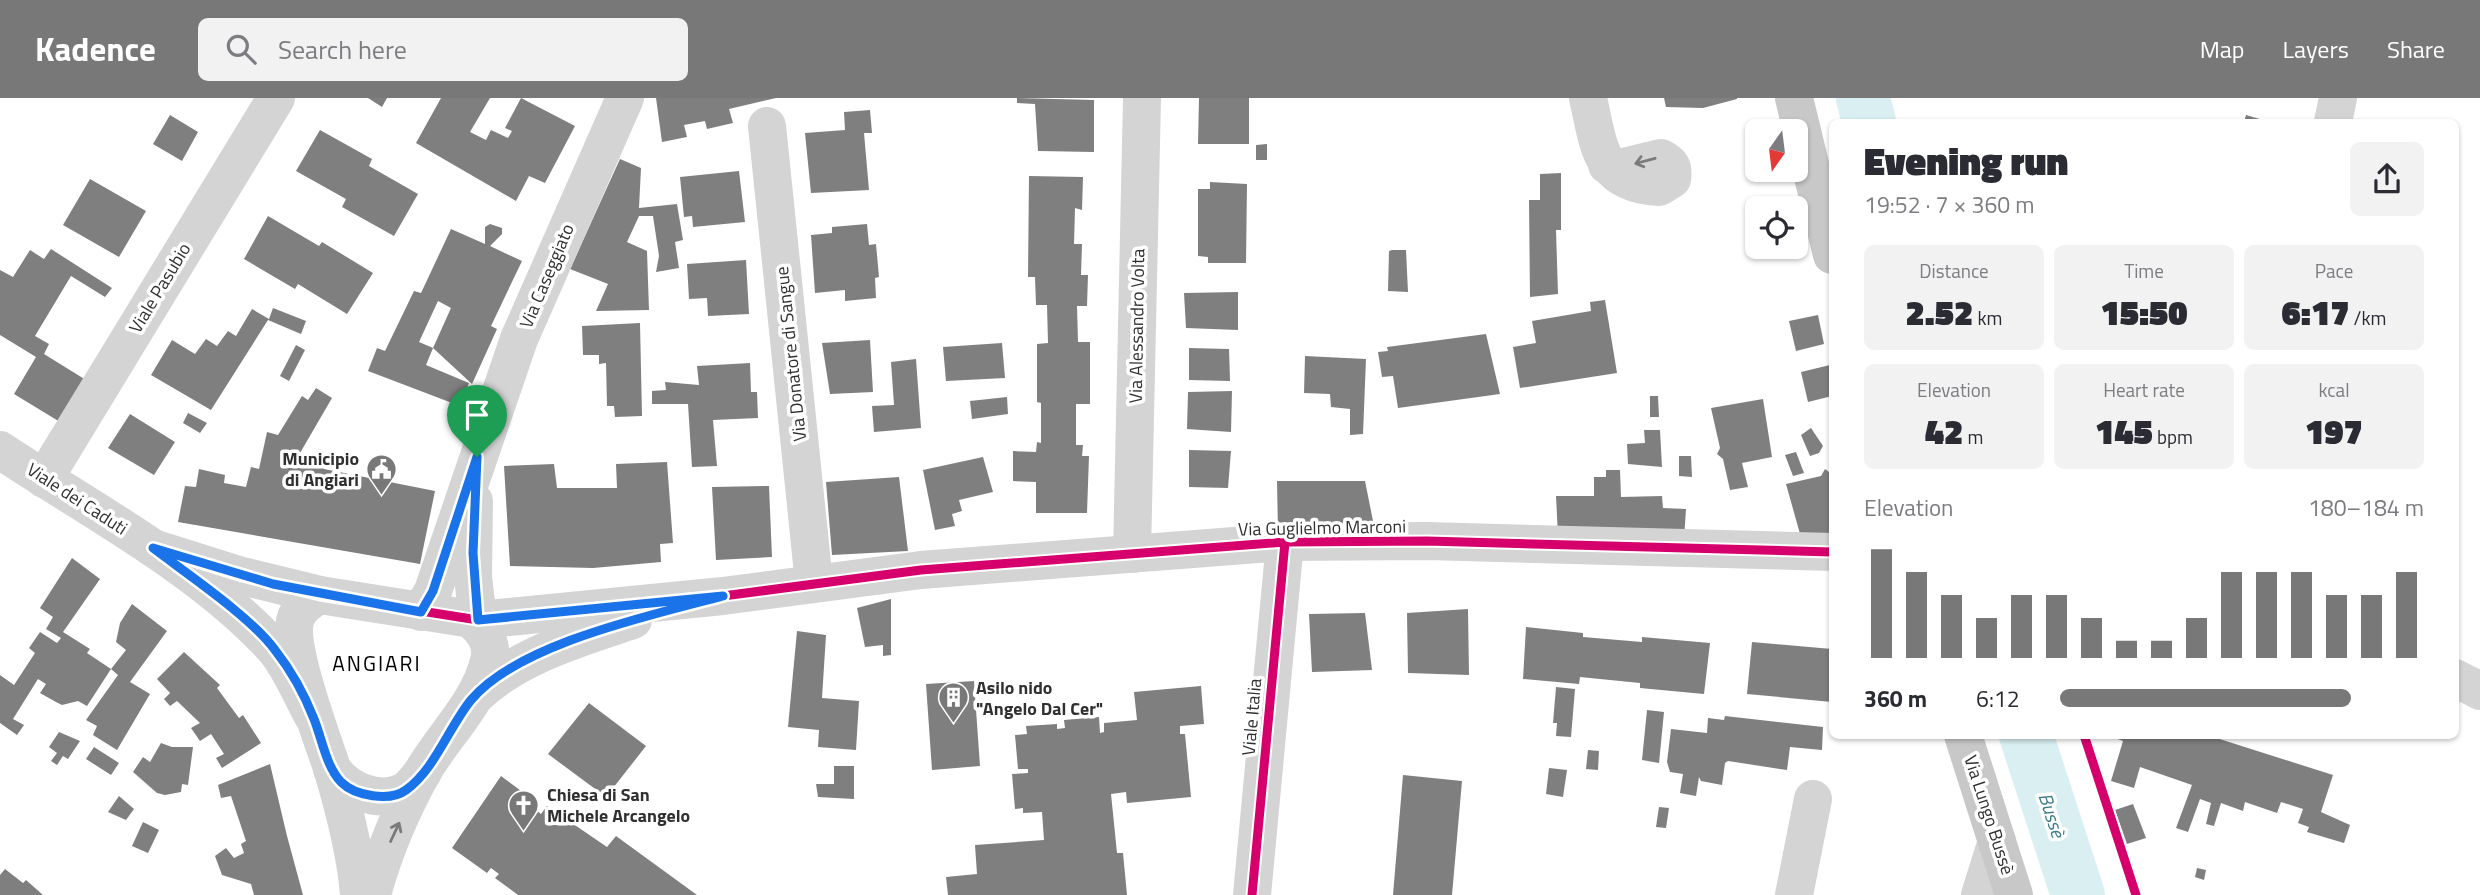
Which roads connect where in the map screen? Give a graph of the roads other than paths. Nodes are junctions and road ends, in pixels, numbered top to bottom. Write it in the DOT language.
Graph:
graph roads {
  1 [pos="276,98"];
  2 [pos="625,98"];
  3 [pos="1142,98"];
  4 [pos="1588,98"];
  5 [pos="1794,98"];
  6 [pos="2338,98"];
  7 [pos="2334,119"];
  8 [pos="767,126"];
  9 [pos="1606,165"];
  10 [pos="1829,243"];
  11 [pos="0,450"];
  12 [pos="477,457"];
  13 [pos="44,479"];
  14 [pos="1284,542"];
  15 [pos="153,548"];
  16 [pos="1829,552"];
  17 [pos="1132,554"];
  18 [pos="814,583"];
  19 [pos="320,595"];
  20 [pos="723,596"];
  21 [pos="421,612"];
  22 [pos="478,620"];
  23 [pos="2459,680"];
  24 [pos="2480,691"];
  25 [pos="471,701"];
  26 [pos="313,716"];
  27 [pos="1964,739"];
  28 [pos="332,769"];
  29 [pos="423,772"];
  30 [pos="1813,799"];
  31 [pos="1997,841"];
  32 [pos="359,895"];
  33 [pos="372,895"];
  34 [pos="1252,895"];
  35 [pos="1794,895"];
  36 [pos="1980,895"];
  37 [pos="2014,895"];
  1 -- 13 [label="street, Viale Pasubio"];
  2 -- 12 [label="street, Via Caseggiato"];
  3 -- 17 [label="street, Via Alessandro Volta"];
  4 -- 9 [label="street"];
  5 -- 10 [label="main road"];
  6 -- 7 [label="street"];
  8 -- 18 [label="street, Via Donatore di Sangue"];
  11 -- 13 [label="street, Viale dei Caduti"];
  12 -- 21 [label="street, Via Caseggiato"];
  12 -- 22 [label="street"];
  13 -- 15 [label="street, Viale dei Caduti"];
  14 -- 16 [label="street, Via Guglielmo Marconi"];
  14 -- 17 [label="street, Via Guglielmo Marconi"];
  14 -- 34 [label="street, Viale Italia"];
  15 -- 19 [label="street"];
  15 -- 26 [label="street"];
  17 -- 18 [label="street, Via Guglielmo Marconi"];
  18 -- 20 [label="street, Via Guglielmo Marconi"];
  19 -- 21 [label="street"];
  19 -- 26 [label="street"];
  20 -- 22 [label="street"];
  20 -- 25 [label="street"];
  21 -- 22 [label="street"];
  22 -- 25 [label="street"];
  23 -- 24 [label="street"];
  25 -- 29 [label="street"];
  26 -- 28 [label="street"];
  27 -- 31 [label="main road, Via Lungo Bussè"];
  28 -- 29 [label="street"];
  28 -- 32 [label="street"];
  33 -- 29 [label="street, one-way"];
  30 -- 35 [label="street"];
  31 -- 36 [label="street"];
  31 -- 37 [label="main road, Via Lungo Bussè"];
}
